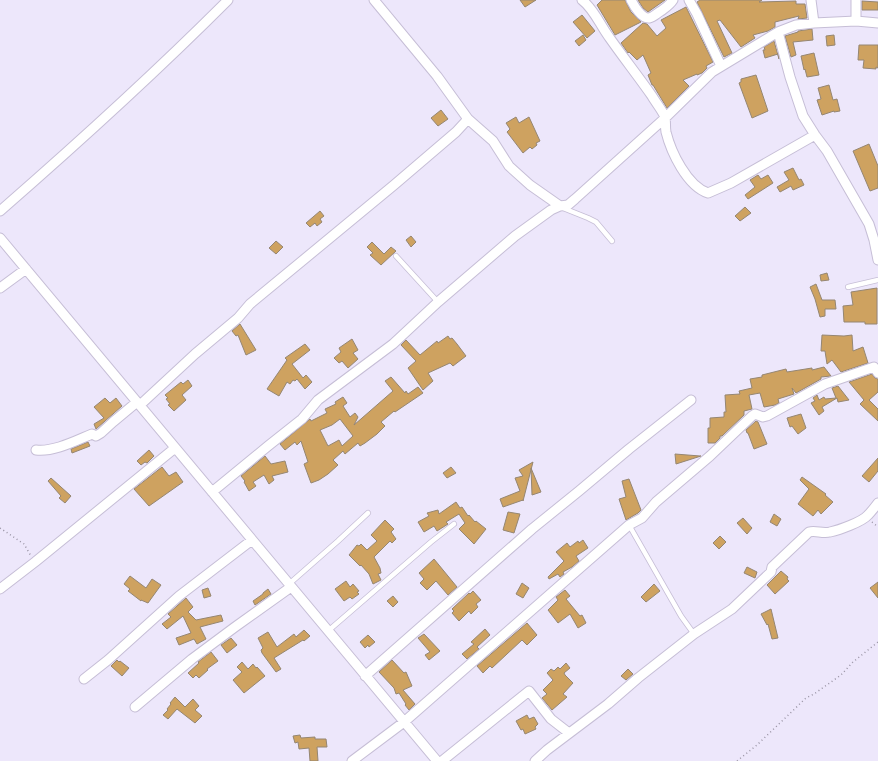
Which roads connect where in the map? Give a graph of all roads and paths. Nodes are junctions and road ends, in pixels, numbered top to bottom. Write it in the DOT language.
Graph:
graph roads {
  1 [pos="228,0"];
  2 [pos="374,0"];
  3 [pos="582,0"];
  4 [pos="631,0"];
  5 [pos="673,0"];
  6 [pos="810,0"];
  7 [pos="856,0"];
  8 [pos="693,1"];
  9 [pos="856,21"];
  10 [pos="814,23"];
  11 [pos="878,23"];
  12 [pos="778,32"];
  13 [pos="721,66"];
  14 [pos="665,118"];
  15 [pos="468,119"];
  16 [pos="815,135"];
  17 [pos="560,206"];
  18 [pos="0,211"];
  19 [pos="0,238"];
  20 [pos="612,241"];
  21 [pos="396,256"];
  22 [pos="878,260"];
  23 [pos="26,269"];
  24 [pos="878,280"];
  25 [pos="848,287"];
  26 [pos="0,288"];
  27 [pos="438,302"];
  28 [pos="878,373"];
  29 [pos="692,400"];
  30 [pos="139,404"];
  31 [pos="175,448"];
  32 [pos="36,450"];
  33 [pos="212,492"];
  34 [pos="878,503"];
  35 [pos="368,513"];
  36 [pos="454,524"];
  37 [pos="629,525"];
  38 [pos="0,528"];
  39 [pos="252,540"];
  40 [pos="35,562"];
  41 [pos="290,585"];
  42 [pos="0,589"];
  43 [pos="328,631"];
  44 [pos="694,634"];
  45 [pos="878,642"];
  46 [pos="365,676"];
  47 [pos="84,680"];
  48 [pos="135,707"];
  49 [pos="404,722"];
  50 [pos="569,734"];
  51 [pos="352,761"];
  52 [pos="437,761"];
  53 [pos="442,761"];
  54 [pos="535,761"];
  55 [pos="737,761"];
  1 -- 18 [label="street"];
  2 -- 15 [label="street"];
  3 -- 14 [label="street"];
  4 -- 5 [label="street"];
  6 -- 10 [label="street"];
  7 -- 9 [label="street"];
  8 -- 13 [label="street"];
  9 -- 10 [label="street"];
  9 -- 11 [label="street"];
  10 -- 12 [label="street"];
  12 -- 13 [label="street"];
  12 -- 16 [label="street"];
  13 -- 14 [label="street"];
  14 -- 16 [label="street"];
  14 -- 17 [label="street"];
  15 -- 17 [label="street"];
  15 -- 30 [label="street"];
  16 -- 22 [label="street"];
  17 -- 20 [label="lane"];
  17 -- 27 [label="street"];
  19 -- 23 [label="street"];
  21 -- 27 [label="lane"];
  23 -- 26 [label="street"];
  23 -- 30 [label="street"];
  24 -- 25 [label="lane"];
  27 -- 33 [label="street"];
  28 -- 37 [label="street"];
  29 -- 46 [label="street"];
  30 -- 31 [label="street"];
  30 -- 32 [label="street"];
  31 -- 33 [label="street"];
  31 -- 40 [label="street"];
  33 -- 39 [label="street"];
  34 -- 44 [label="street"];
  35 -- 41 [label="lane"];
  36 -- 43 [label="lane"];
  37 -- 44 [label="lane"];
  37 -- 49 [label="street"];
  38 -- 40 [label="path"];
  39 -- 41 [label="street"];
  39 -- 47 [label="street"];
  40 -- 42 [label="street"];
  41 -- 43 [label="street"];
  41 -- 48 [label="street"];
  43 -- 46 [label="street"];
  44 -- 50 [label="street"];
  45 -- 55 [label="path"];
  46 -- 49 [label="street"];
  49 -- 51 [label="street"];
  49 -- 52 [label="street"];
  50 -- 53 [label="street"];
  50 -- 54 [label="street"];
}
